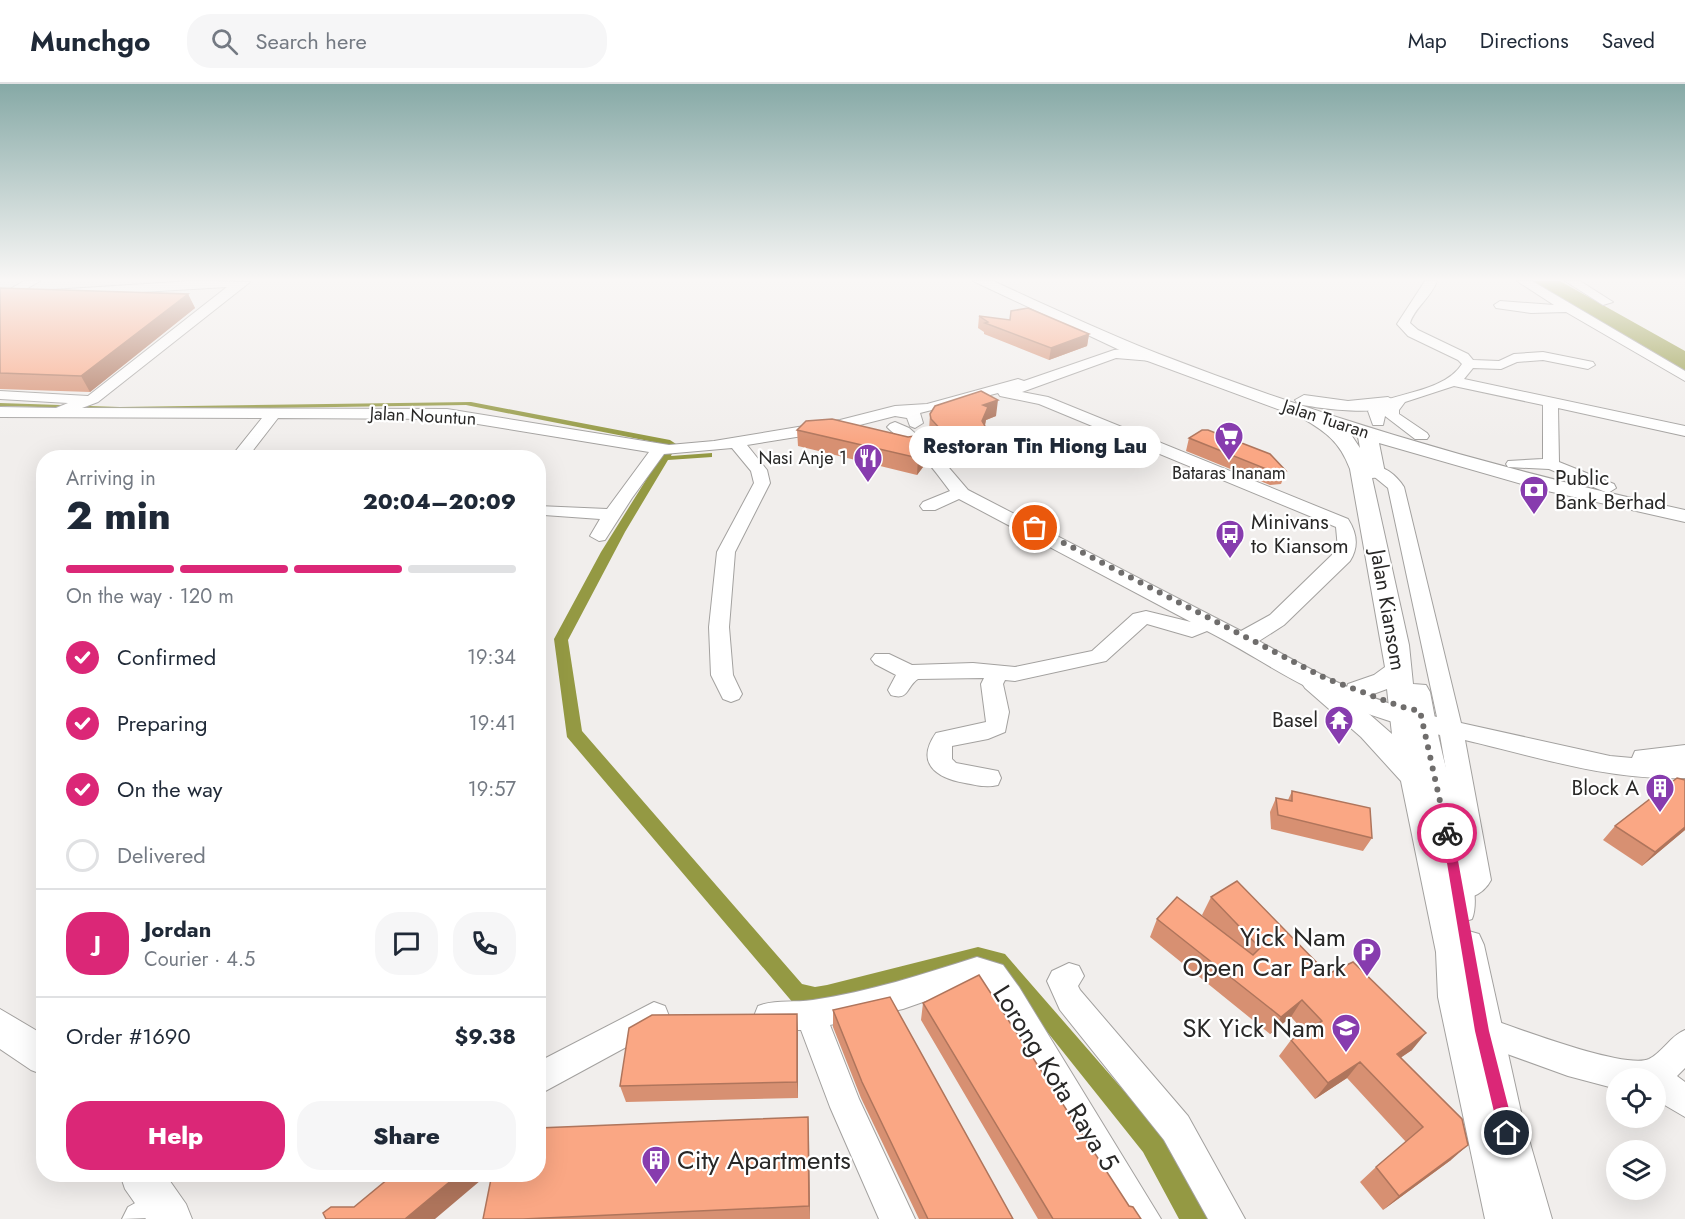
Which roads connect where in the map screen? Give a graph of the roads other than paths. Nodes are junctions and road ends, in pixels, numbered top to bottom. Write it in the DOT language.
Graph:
graph roads {
  1 [pos="178,334"];
  2 [pos="1098,334"];
  3 [pos="1121,334"];
  4 [pos="1415,334"];
  5 [pos="1613,334"];
  6 [pos="1109,339"];
  7 [pos="1153,357"];
  8 [pos="1469,364"];
  9 [pos="1588,365"];
  10 [pos="1685,377"];
  11 [pos="1049,378"];
  12 [pos="1452,381"];
  13 [pos="1012,391"];
  14 [pos="0,395"];
  15 [pos="1040,398"];
  16 [pos="1395,400"];
  17 [pos="953,402"];
  18 [pos="1550,403"];
  19 [pos="1304,406"];
  20 [pos="92,407"];
  21 [pos="0,412"];
  22 [pos="273,414"];
  23 [pos="893,420"];
  24 [pos="914,424"];
  25 [pos="1373,427"];
  26 [pos="1685,431"];
  27 [pos="1421,436"];
  28 [pos="736,441"];
  29 [pos="244,450"];
  30 [pos="659,450"];
  31 [pos="1456,460"];
  32 [pos="1514,464"];
  33 [pos="1551,464"];
  34 [pos="1374,467"];
  35 [pos="1608,488"];
  36 [pos="962,494"];
  37 [pos="1685,504"];
  38 [pos="929,506"];
  39 [pos="1637,506"];
  40 [pos="546,510"];
  41 [pos="611,515"];
  42 [pos="1371,515"];
  43 [pos="1685,516"];
  44 [pos="1337,520"];
  45 [pos="1685,522"];
  46 [pos="599,536"];
  47 [pos="1277,620"];
  48 [pos="1207,622"];
  49 [pos="1246,637"];
  50 [pos="1282,656"];
  51 [pos="882,659"];
  52 [pos="1399,670"];
  53 [pos="998,674"];
  54 [pos="1314,682"];
  55 [pos="1357,691"];
  56 [pos="731,694"];
  57 [pos="1424,718"];
  58 [pos="1685,754"];
  59 [pos="1676,769"];
  60 [pos="1413,775"];
  61 [pos="989,777"];
  62 [pos="1685,787"];
  63 [pos="1069,976"];
  64 [pos="687,1016"];
  65 [pos="743,1016"];
  66 [pos="810,1016"];
  67 [pos="0,1027"];
  68 [pos="1482,1031"];
  69 [pos="1685,1045"];
  70 [pos="36,1052"];
  71 [pos="1663,1068"];
  72 [pos="1606,1071"];
  73 [pos="546,1075"];
  74 [pos="1666,1088"];
  75 [pos="1685,1101"];
  76 [pos="897,1219"];
  77 [pos="1143,1219"];
  78 [pos="1227,1219"];
  79 [pos="1506,1219"];
  80 [pos="1531,1219"];
  1 -- 20 [label="street"];
  2 -- 6 [label="main road, Jalan Tuaran"];
  3 -- 19 [label="main road, Jalan Tuaran"];
  4 -- 8 [label="street"];
  5 -- 10 [label="street"];
  6 -- 7 [label="main road, Jalan Tuaran"];
  6 -- 17 [label="street, Jalan Nountun"];
  7 -- 11 [label="street, Jalan Nountun"];
  7 -- 19 [label="main road, Jalan Tuaran"];
  8 -- 9 [label="street"];
  8 -- 12 [label="street"];
  11 -- 13 [label="street, Jalan Nountun"];
  11 -- 15 [label="street"];
  12 -- 16 [label="street"];
  12 -- 18 [label="street"];
  13 -- 15 [label="street"];
  13 -- 17 [label="street"];
  13 -- 24 [label="street, Jalan Nountun"];
  14 -- 20 [label="street"];
  15 -- 44 [label="street"];
  16 -- 19 [label="main road"];
  16 -- 25 [label="street"];
  16 -- 27 [label="street"];
  17 -- 23 [label="street, Jalan Nountun"];
  18 -- 26 [label="street"];
  18 -- 33 [label="street"];
  19 -- 25 [label="main road"];
  19 -- 42 [label="main road, Jalan Kiansom"];
  20 -- 21 [label="street, Jalan Nountun"];
  20 -- 22 [label="street, Jalan Nountun"];
  22 -- 29 [label="street"];
  22 -- 30 [label="street, Jalan Nountun"];
  23 -- 24 [label="street, Jalan Nountun"];
  23 -- 28 [label="street, Jalan Nountun"];
  23 -- 36 [label="street"];
  24 -- 49 [label="street"];
  25 -- 27 [label="main road, Jalan Tuaran"];
  25 -- 31 [label="main road, Jalan Tuaran"];
  25 -- 34 [label="main road, Jalan Kiansom"];
  27 -- 32 [label="main road, Jalan Tuaran"];
  28 -- 30 [label="street, Jalan Nountun"];
  28 -- 56 [label="street"];
  30 -- 41 [label="street"];
  31 -- 34 [label="main road"];
  31 -- 39 [label="main road, Jalan Tuaran"];
  32 -- 33 [label="street"];
  32 -- 35 [label="main road, Jalan Tuaran"];
  33 -- 35 [label="street"];
  34 -- 57 [label="main road, Jalan Kiansom"];
  35 -- 37 [label="main road, Jalan Tuaran"];
  36 -- 38 [label="street"];
  36 -- 48 [label="street"];
  39 -- 43 [label="main road, Jalan Tuaran"];
  39 -- 45 [label="main road"];
  40 -- 41 [label="street"];
  41 -- 46 [label="street"];
  42 -- 44 [label="street"];
  42 -- 52 [label="main road, Jalan Kiansom"];
  44 -- 47 [label="street"];
  47 -- 49 [label="street"];
  47 -- 50 [label="street"];
  48 -- 53 [label="street"];
  48 -- 54 [label="street"];
  49 -- 50 [label="street"];
  50 -- 55 [label="street"];
  51 -- 53 [label="street"];
  52 -- 55 [label="main road"];
  52 -- 57 [label="main road, Jalan Kiansom"];
  53 -- 61 [label="street"];
  54 -- 57 [label="street"];
  54 -- 60 [label="main road"];
  55 -- 57 [label="street"];
  57 -- 58 [label="street"];
  57 -- 59 [label="street"];
  57 -- 60 [label="main road, Jalan Kiansom"];
  57 -- 68 [label="main road, Jalan Kiansom"];
  59 -- 62 [label="street"];
  60 -- 79 [label="main road, Jalan Kiansom"];
  63 -- 78 [label="street"];
  64 -- 73 [label="street"];
  65 -- 66 [label="street, Lorong Kota Raya 5"];
  66 -- 76 [label="street"];
  66 -- 77 [label="street, Lorong Kota Raya 5"];
  67 -- 70 [label="main road"];
  68 -- 72 [label="street"];
  68 -- 80 [label="main road, Jalan Kiansom"];
  69 -- 71 [label="street"];
  74 -- 75 [label="street"];
}
